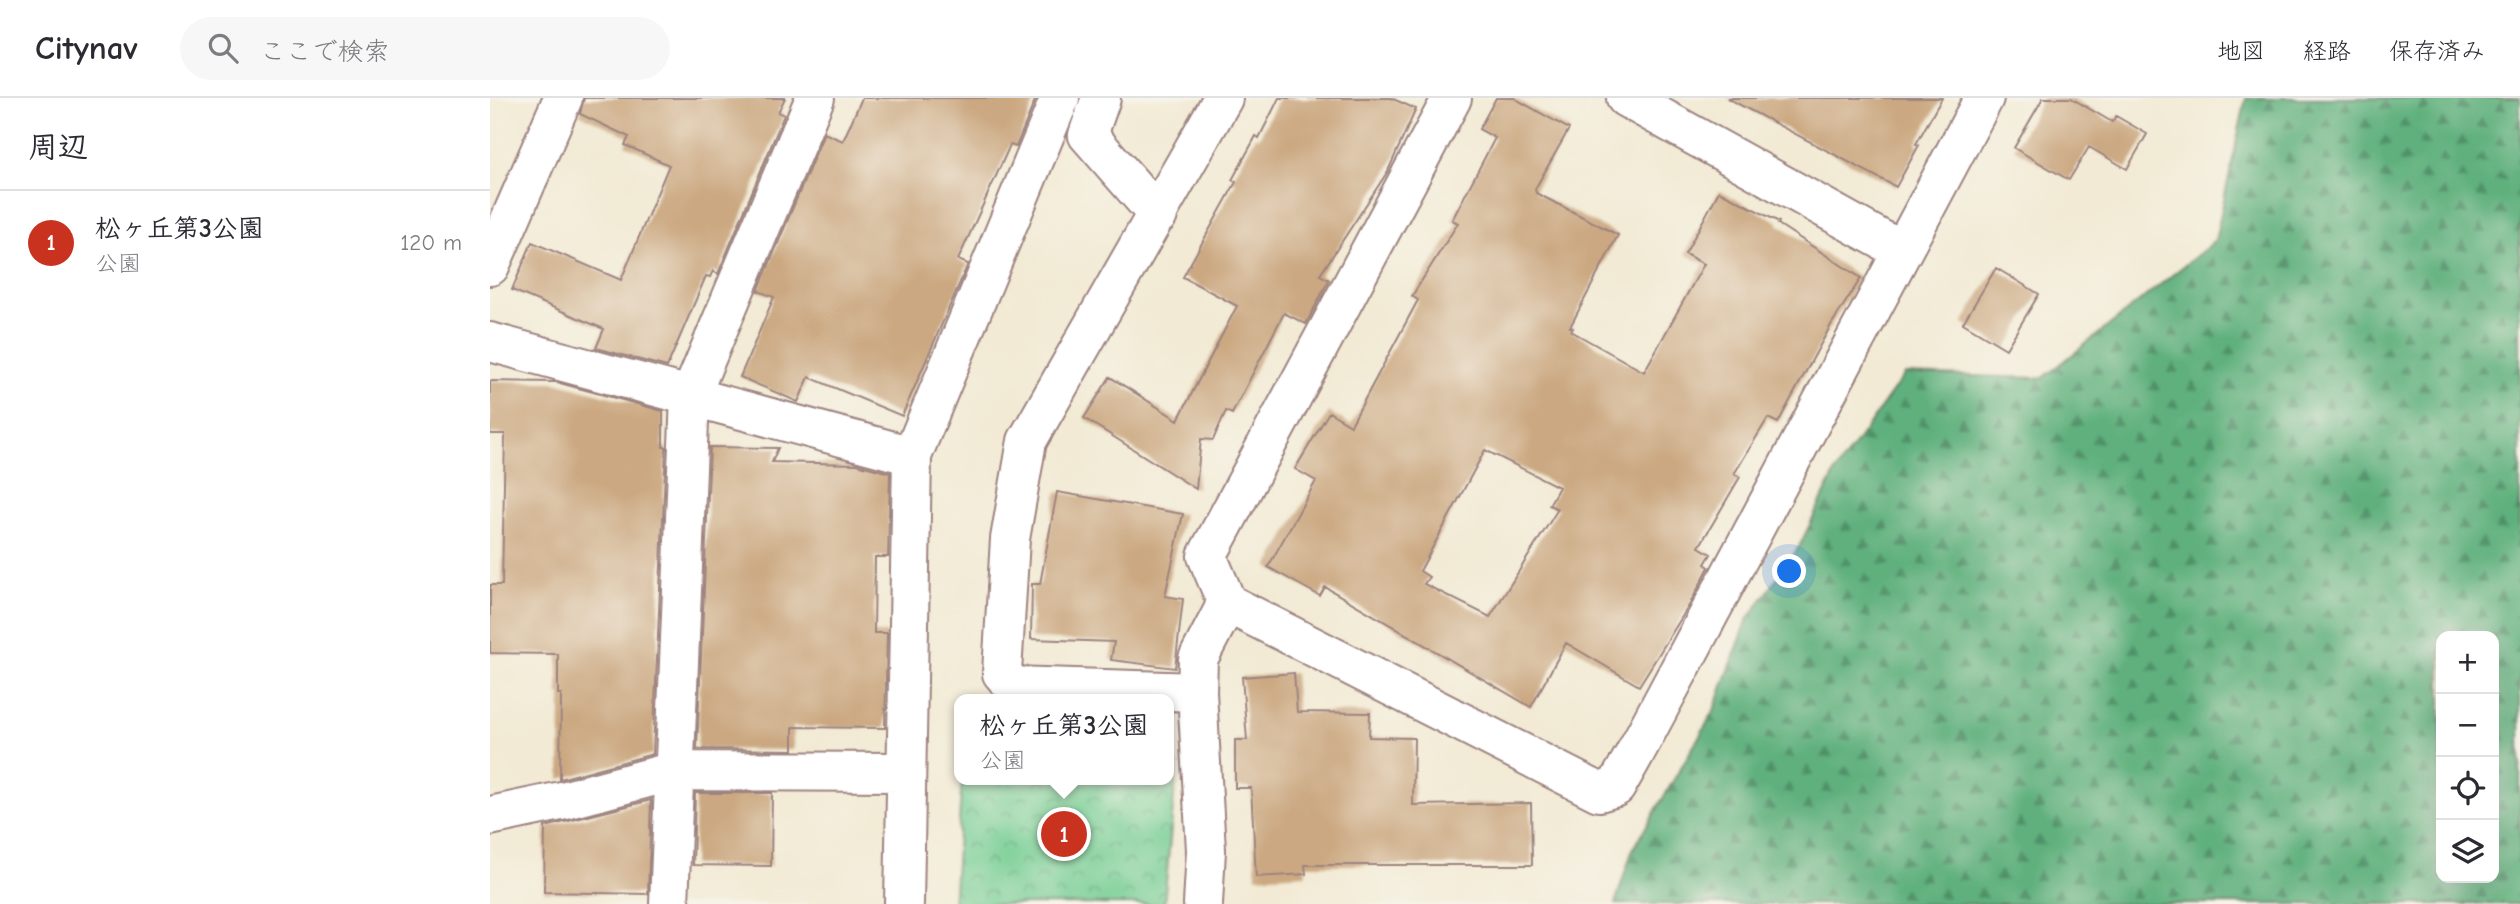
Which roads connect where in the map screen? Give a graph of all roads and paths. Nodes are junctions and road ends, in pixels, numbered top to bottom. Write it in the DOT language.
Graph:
graph roads {
  1 [pos="563,98"];
  2 [pos="815,98"];
  3 [pos="1060,98"];
  4 [pos="1101,98"];
  5 [pos="1223,98"];
  6 [pos="1452,98"];
  7 [pos="1626,98"];
  8 [pos="1984,98"];
  9 [pos="1158,215"];
  10 [pos="1902,251"];
  11 [pos="490,266"];
  12 [pos="490,342"];
  13 [pos="690,397"];
  14 [pos="912,456"];
  15 [pos="1227,603"];
  16 [pos="1196,692"];
  17 [pos="674,771"];
  18 [pos="905,772"];
  19 [pos="490,816"];
  20 [pos="669,904"];
  21 [pos="904,904"];
  22 [pos="1203,904"];
  1 -- 11 [label="street"];
  2 -- 13 [label="street"];
  3 -- 14 [label="street"];
  4 -- 9 [label="street"];
  5 -- 9 [label="street"];
  6 -- 15 [label="street"];
  7 -- 10 [label="street"];
  8 -- 10 [label="street"];
  9 -- 16 [label="street"];
  10 -- 15 [label="street"];
  12 -- 13 [label="street"];
  13 -- 14 [label="street"];
  13 -- 17 [label="street"];
  14 -- 18 [label="street"];
  15 -- 16 [label="street"];
  16 -- 22 [label="street"];
  17 -- 18 [label="street"];
  17 -- 19 [label="street"];
  17 -- 20 [label="street"];
  18 -- 21 [label="street"];
}
